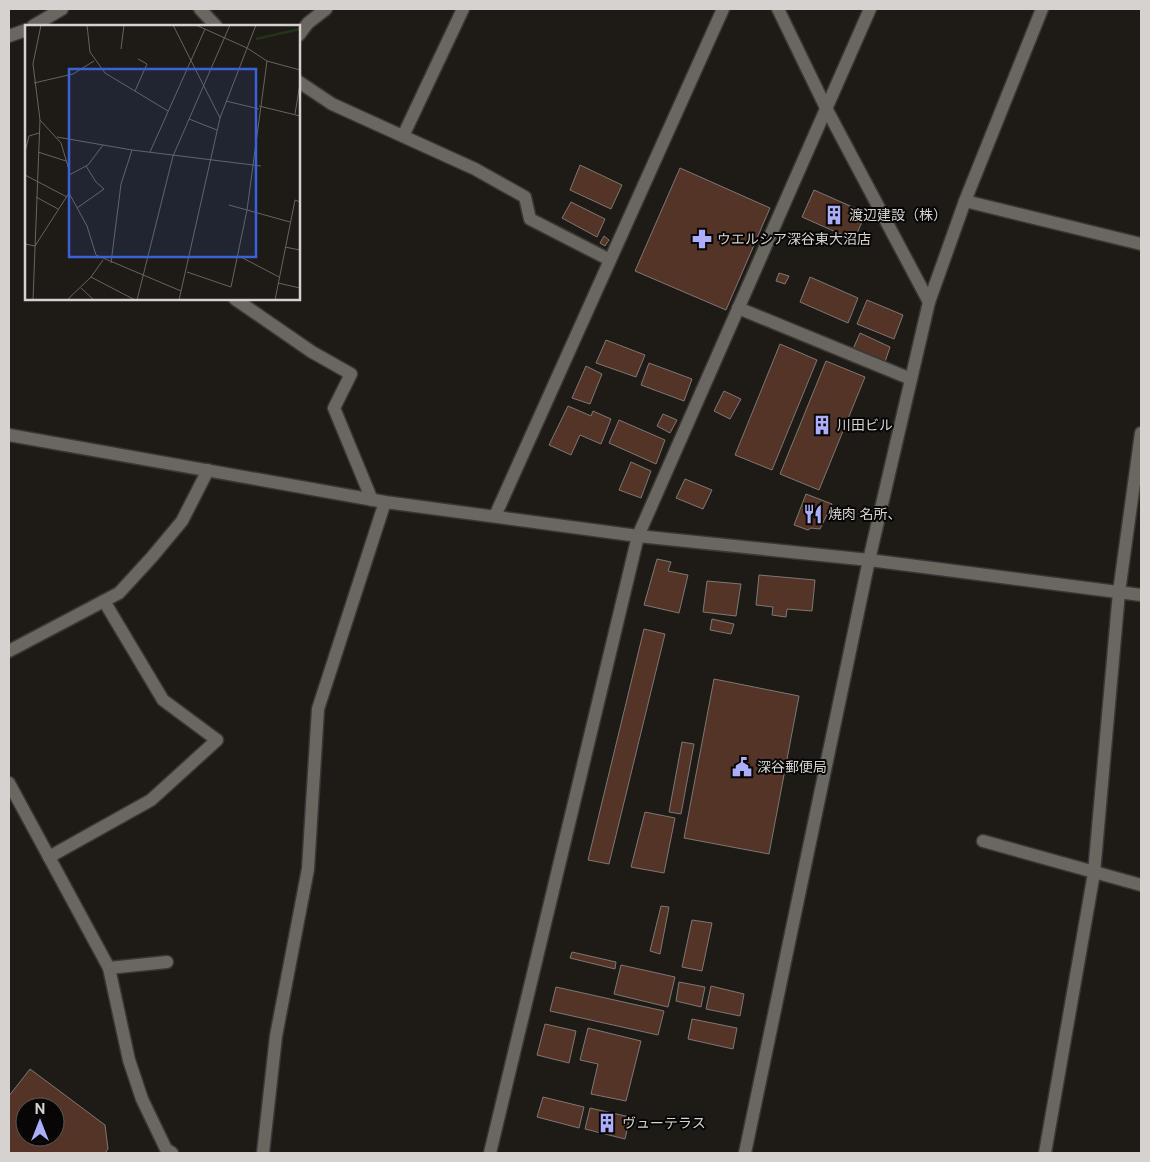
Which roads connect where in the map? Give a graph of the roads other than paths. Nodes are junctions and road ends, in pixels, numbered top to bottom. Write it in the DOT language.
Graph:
graph roads {
  1 [pos="62,9"];
  2 [pos="200,9"];
  3 [pos="326,9"];
  4 [pos="463,9"];
  5 [pos="723,9"];
  6 [pos="778,9"];
  7 [pos="870,9"];
  8 [pos="1042,9"];
  9 [pos="37,25"];
  10 [pos="215,25"];
  11 [pos="25,32"];
  12 [pos="300,34"];
  13 [pos="9,36"];
  14 [pos="300,83"];
  15 [pos="826,108"];
  16 [pos="403,136"];
  17 [pos="965,201"];
  18 [pos="1141,244"];
  19 [pos="610,260"];
  20 [pos="236,300"];
  21 [pos="929,302"];
  22 [pos="738,308"];
  23 [pos="911,379"];
  24 [pos="1141,433"];
  25 [pos="9,435"];
  26 [pos="208,470"];
  27 [pos="372,500"];
  28 [pos="385,502"];
  29 [pos="495,516"];
  30 [pos="638,536"];
  31 [pos="869,560"];
  32 [pos="1118,592"];
  33 [pos="1141,595"];
  34 [pos="104,601"];
  35 [pos="9,652"];
  36 [pos="9,783"];
  37 [pos="983,841"];
  38 [pos="49,857"];
  39 [pos="1094,873"];
  40 [pos="1141,885"];
  41 [pos="167,962"];
  42 [pos="109,968"];
  43 [pos="172,1153"];
  44 [pos="263,1153"];
  45 [pos="490,1153"];
  46 [pos="745,1153"];
  47 [pos="1046,1153"];
  1 -- 9 [label="street"];
  2 -- 10 [label="street"];
  3 -- 12 [label="street"];
  4 -- 16 [label="street"];
  5 -- 19 [label="street"];
  6 -- 15 [label="street"];
  7 -- 15 [label="street"];
  8 -- 17 [label="street"];
  11 -- 13 [label="street"];
  14 -- 16 [label="street"];
  15 -- 21 [label="street"];
  15 -- 22 [label="street"];
  16 -- 19 [label="street"];
  17 -- 18 [label="street"];
  17 -- 21 [label="street"];
  19 -- 29 [label="street"];
  20 -- 27 [label="street"];
  21 -- 23 [label="street"];
  22 -- 23 [label="street"];
  22 -- 30 [label="street"];
  23 -- 31 [label="street"];
  24 -- 32 [label="street"];
  25 -- 26 [label="street"];
  26 -- 27 [label="street"];
  26 -- 34 [label="street"];
  27 -- 28 [label="street"];
  28 -- 29 [label="street"];
  28 -- 44 [label="street"];
  29 -- 30 [label="street"];
  30 -- 31 [label="street"];
  30 -- 45 [label="street"];
  31 -- 32 [label="street"];
  31 -- 46 [label="street"];
  32 -- 33 [label="street"];
  32 -- 39 [label="street"];
  34 -- 35 [label="street"];
  34 -- 38 [label="street"];
  36 -- 38 [label="street"];
  37 -- 39 [label="street"];
  38 -- 42 [label="street"];
  39 -- 40 [label="street"];
  39 -- 47 [label="street"];
  41 -- 42 [label="street"];
  42 -- 43 [label="street"];
}
